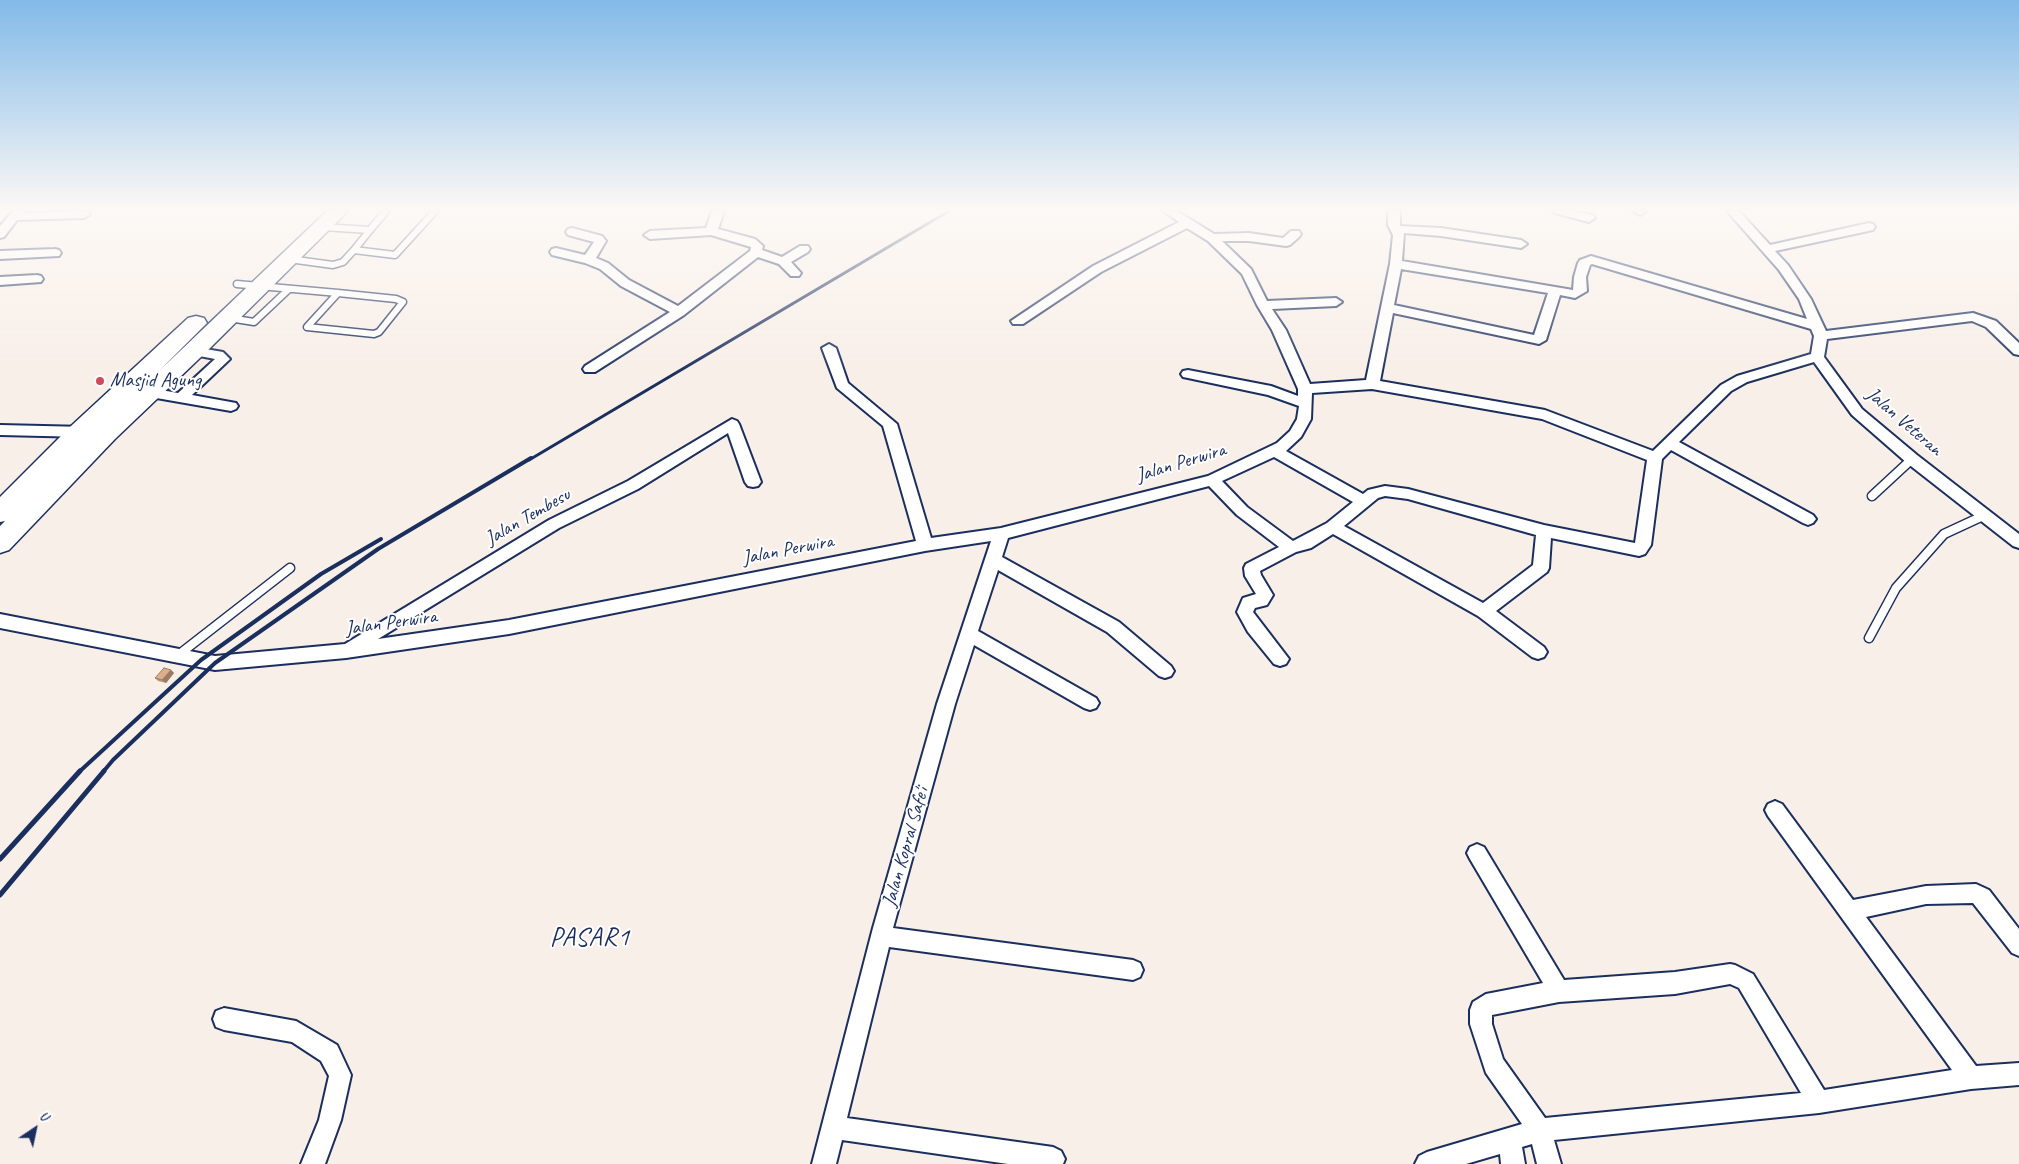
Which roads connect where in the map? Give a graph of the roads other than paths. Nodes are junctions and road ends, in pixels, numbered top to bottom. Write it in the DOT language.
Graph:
graph roads {
  1 [pos="261,265"];
  2 [pos="281,265"];
  3 [pos="602,265"];
  4 [pos="739,265"];
  5 [pos="787,265"];
  6 [pos="1104,265"];
  7 [pos="1240,265"];
  8 [pos="1396,265"];
  9 [pos="1404,265"];
  10 [pos="1583,265"];
  11 [pos="1608,265"];
  12 [pos="1782,265"];
  13 [pos="795,273"];
  14 [pos="37,279"];
  15 [pos="0,281"];
  16 [pos="237,284"];
  17 [pos="259,286"];
  18 [pos="289,289"];
  19 [pos="1555,291"];
  20 [pos="338,294"];
  21 [pos="1336,302"];
  22 [pos="1263,305"];
  23 [pos="1388,308"];
  24 [pos="679,312"];
  25 [pos="228,317"];
  26 [pos="1018,320"];
  27 [pos="1819,331"];
  28 [pos="829,348"];
  29 [pos="194,351"];
  30 [pos="2019,351"];
  31 [pos="1817,357"];
  32 [pos="590,369"];
  33 [pos="1188,374"];
  34 [pos="1372,384"];
  35 [pos="150,393"];
  36 [pos="1306,396"];
  37 [pos="181,398"];
  38 [pos="231,406"];
  39 [pos="1,430"];
  40 [pos="80,432"];
  41 [pos="106,433"];
  42 [pos="1669,443"];
  43 [pos="1274,451"];
  44 [pos="1655,458"];
  45 [pos="1912,460"];
  46 [pos="1212,480"];
  47 [pos="752,482"];
  48 [pos="1872,496"];
  49 [pos="1364,501"];
  50 [pos="0,513"];
  51 [pos="1985,515"];
  52 [pos="1808,519"];
  53 [pos="1333,527"];
  54 [pos="1544,531"];
  55 [pos="1001,534"];
  56 [pos="2019,542"];
  57 [pos="0,543"];
  58 [pos="925,545"];
  59 [pos="1290,548"];
  60 [pos="992,559"];
  61 [pos="290,568"];
  62 [pos="1484,611"];
  63 [pos="0,621"];
  64 [pos="969,634"];
  65 [pos="1869,638"];
  66 [pos="346,651"];
  67 [pos="1538,652"];
  68 [pos="177,656"];
  69 [pos="1280,659"];
  70 [pos="1166,671"];
  71 [pos="1090,703"];
  72 [pos="1775,810"];
  73 [pos="1477,853"];
  74 [pos="1849,911"];
  75 [pos="882,936"];
  76 [pos="2019,946"];
  77 [pos="1133,970"];
  78 [pos="1559,991"];
  79 [pos="224,1019"];
  80 [pos="2019,1074"];
  81 [pos="1971,1078"];
  82 [pos="1819,1102"];
  83 [pos="833,1127"];
  84 [pos="1540,1130"];
  85 [pos="1509,1140"];
  86 [pos="1053,1159"];
  87 [pos="313,1164"];
  88 [pos="824,1164"];
  89 [pos="1427,1164"];
  90 [pos="1513,1164"];
  91 [pos="1549,1164"];
  1 -- 16 [label="highway"];
  2 -- 17 [label="highway"];
  3 -- 24 [label="street"];
  4 -- 24 [label="street"];
  5 -- 13 [label="street"];
  6 -- 26 [label="street"];
  7 -- 22 [label="street"];
  8 -- 23 [label="street"];
  9 -- 19 [label="street"];
  10 -- 19 [label="street"];
  11 -- 27 [label="street"];
  12 -- 27 [label="street"];
  14 -- 15 [label="street"];
  16 -- 17 [label="lane"];
  16 -- 40 [label="highway"];
  17 -- 18 [label="lane"];
  17 -- 25 [label="highway"];
  18 -- 20 [label="lane"];
  18 -- 25 [label="lane"];
  19 -- 23 [label="street"];
  20 -- 20 [label="lane"];
  21 -- 22 [label="street"];
  22 -- 36 [label="street"];
  23 -- 34 [label="street"];
  24 -- 32 [label="street"];
  25 -- 29 [label="highway"];
  27 -- 30 [label="street"];
  27 -- 31 [label="street"];
  28 -- 58 [label="street"];
  29 -- 35 [label="highway"];
  29 -- 37 [label="street"];
  31 -- 42 [label="street"];
  31 -- 45 [label="street, Jalan Veteran"];
  33 -- 36 [label="street"];
  34 -- 36 [label="street"];
  34 -- 44 [label="street"];
  35 -- 37 [label="street"];
  35 -- 41 [label="highway"];
  36 -- 43 [label="street, Jalan Perwira"];
  37 -- 38 [label="street"];
  39 -- 40 [label="street"];
  40 -- 41 [label="street"];
  40 -- 50 [label="highway"];
  41 -- 57 [label="highway"];
  42 -- 44 [label="street"];
  42 -- 52 [label="street"];
  43 -- 46 [label="street, Jalan Perwira"];
  43 -- 49 [label="street"];
  44 -- 54 [label="street"];
  45 -- 48 [label="lane"];
  45 -- 51 [label="street, Jalan Veteran"];
  46 -- 55 [label="street, Jalan Perwira"];
  46 -- 59 [label="street"];
  47 -- 66 [label="street, Jalan Tembesu"];
  49 -- 53 [label="street"];
  49 -- 54 [label="street"];
  51 -- 56 [label="street, Jalan Veteran"];
  51 -- 65 [label="lane"];
  53 -- 59 [label="street"];
  53 -- 62 [label="street"];
  54 -- 62 [label="street"];
  55 -- 58 [label="street, Jalan Perwira"];
  55 -- 60 [label="street, Jalan Kopral Safe'i"];
  58 -- 66 [label="street, Jalan Perwira"];
  59 -- 69 [label="street"];
  60 -- 64 [label="street, Jalan Kopral Safe'i"];
  60 -- 70 [label="street"];
  61 -- 68 [label="lane"];
  62 -- 67 [label="street"];
  63 -- 68 [label="street, Jalan Perwira"];
  64 -- 71 [label="street"];
  64 -- 75 [label="street, Jalan Kopral Safe'i"];
  66 -- 68 [label="street, Jalan Perwira"];
  72 -- 74 [label="street"];
  73 -- 78 [label="street"];
  74 -- 76 [label="street"];
  74 -- 81 [label="street"];
  75 -- 77 [label="street"];
  75 -- 83 [label="street, Jalan Kopral Safe'i"];
  78 -- 82 [label="street"];
  78 -- 84 [label="street"];
  79 -- 87 [label="street"];
  80 -- 81 [label="street"];
  81 -- 82 [label="street"];
  82 -- 84 [label="street"];
  83 -- 86 [label="street"];
  83 -- 88 [label="street, Jalan Kopral Safe'i"];
  84 -- 85 [label="street"];
  84 -- 91 [label="street"];
  85 -- 89 [label="street"];
  85 -- 90 [label="street"];
}
